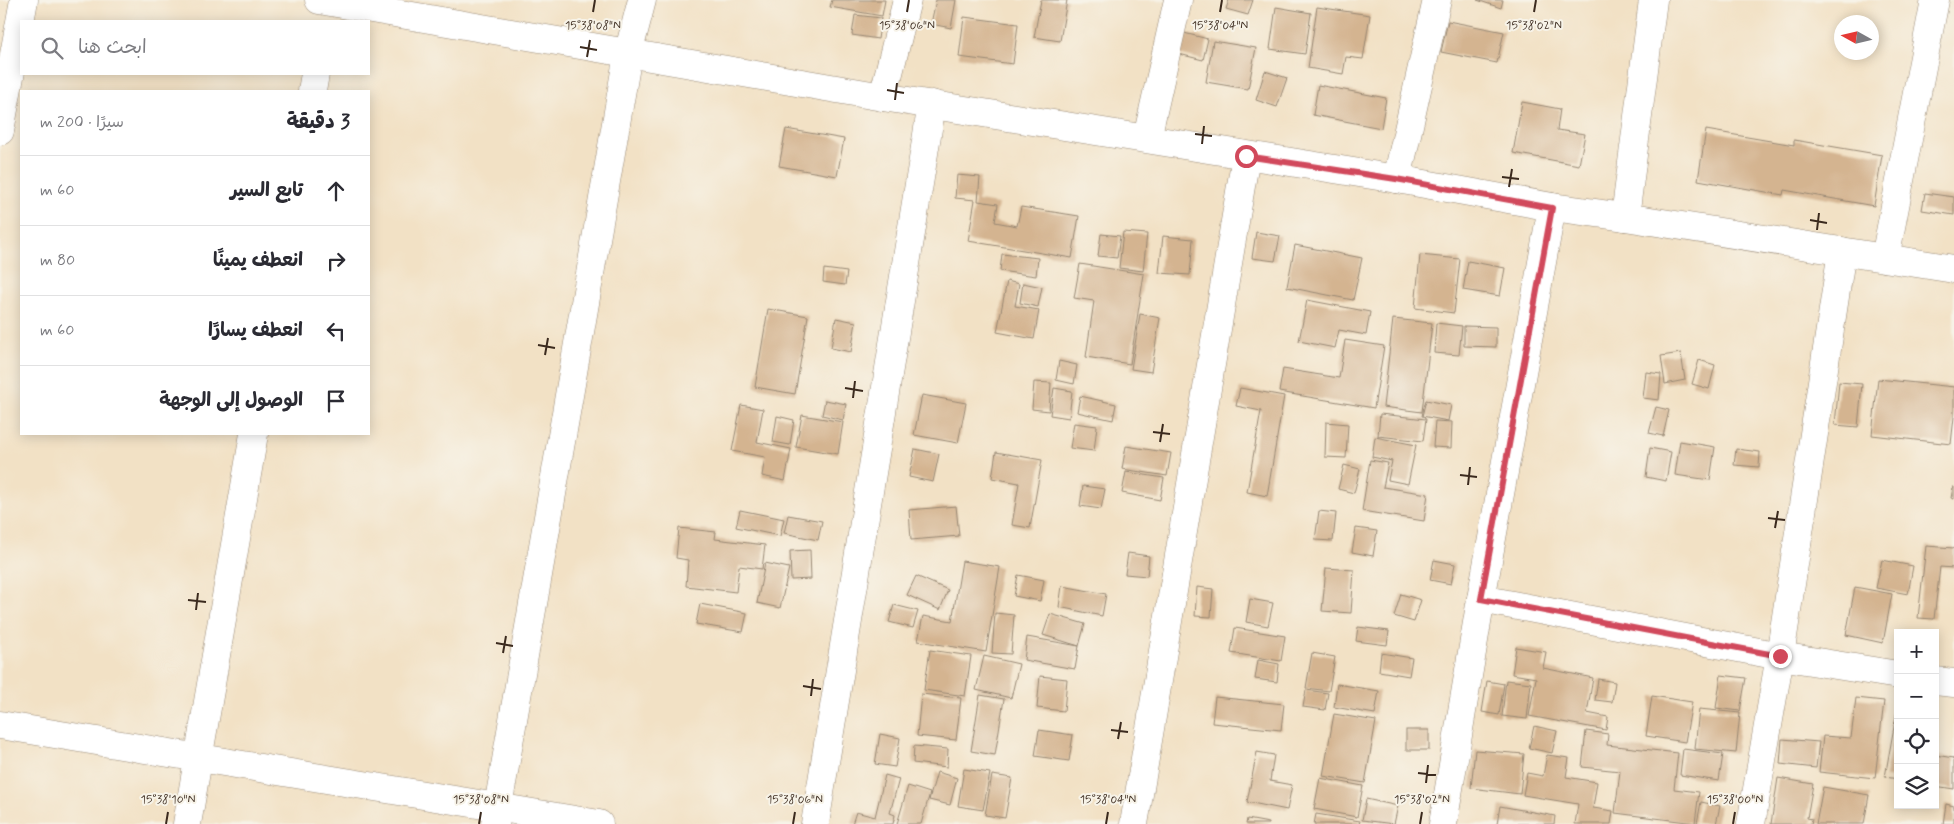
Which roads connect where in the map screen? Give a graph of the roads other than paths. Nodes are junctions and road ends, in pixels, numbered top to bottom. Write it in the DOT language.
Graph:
graph roads {
  1 [pos="24,0"];
  2 [pos="642,0"];
  3 [pos="908,0"];
  4 [pos="1178,0"];
  5 [pos="1437,0"];
  6 [pos="1653,0"];
  7 [pos="1935,0"];
  8 [pos="397,7"];
  9 [pos="324,8"];
  10 [pos="20,20"];
  11 [pos="20,22"];
  12 [pos="628,54"];
  13 [pos="315,75"];
  14 [pos="312,90"];
  15 [pos="883,97"];
  16 [pos="932,104"];
  17 [pos="0,131"];
  18 [pos="1147,138"];
  19 [pos="1246,156"];
  20 [pos="1396,179"];
  21 [pos="1552,208"];
  22 [pos="1625,217"];
  23 [pos="1842,252"];
  24 [pos="1885,258"];
  25 [pos="1954,269"];
  26 [pos="254,435"];
  27 [pos="1481,599"];
  28 [pos="1780,656"];
  29 [pos="1894,674"];
  30 [pos="1939,681"];
  31 [pos="1954,684"];
  32 [pos="0,725"];
  33 [pos="199,759"];
  34 [pos="496,816"];
  35 [pos="187,824"];
  36 [pos="599,824"];
  37 [pos="815,824"];
  38 [pos="1134,824"];
  39 [pos="1442,824"];
  40 [pos="1752,824"];
  1 -- 10 [label="street"];
  2 -- 12 [label="street"];
  3 -- 15 [label="street"];
  4 -- 18 [label="street"];
  5 -- 20 [label="street"];
  6 -- 22 [label="street"];
  7 -- 24 [label="street"];
  8 -- 9 [label="street"];
  8 -- 12 [label="street"];
  11 -- 17 [label="street"];
  12 -- 15 [label="street"];
  12 -- 34 [label="street"];
  13 -- 14 [label="street"];
  15 -- 16 [label="street"];
  16 -- 18 [label="street"];
  16 -- 37 [label="street"];
  18 -- 19 [label="street"];
  19 -- 20 [label="street"];
  19 -- 38 [label="street"];
  20 -- 21 [label="street"];
  21 -- 22 [label="street"];
  21 -- 27 [label="street"];
  22 -- 23 [label="street"];
  23 -- 24 [label="street"];
  23 -- 28 [label="street"];
  24 -- 25 [label="street"];
  26 -- 33 [label="street"];
  27 -- 28 [label="street"];
  27 -- 39 [label="street"];
  28 -- 29 [label="street"];
  28 -- 40 [label="street"];
  30 -- 31 [label="street"];
  32 -- 33 [label="street"];
  33 -- 34 [label="street"];
  33 -- 35 [label="street"];
  34 -- 36 [label="street"];
}
